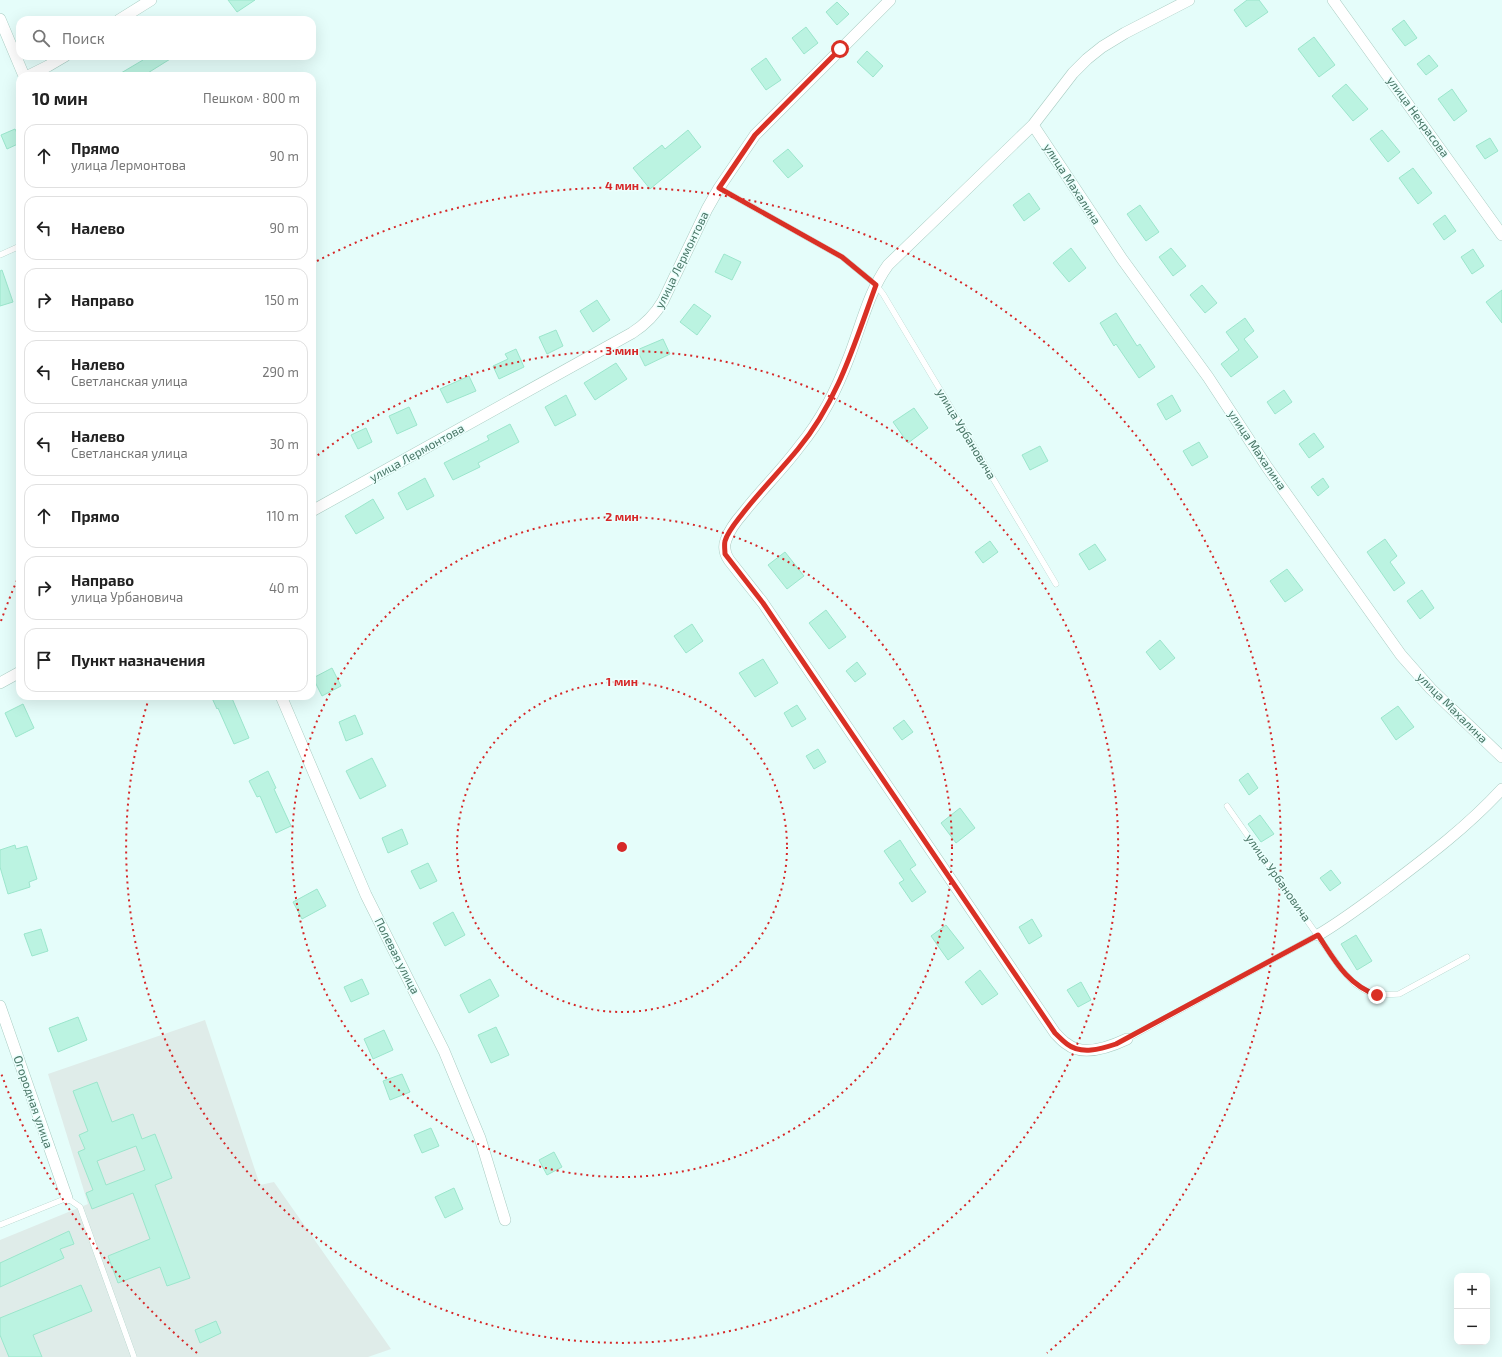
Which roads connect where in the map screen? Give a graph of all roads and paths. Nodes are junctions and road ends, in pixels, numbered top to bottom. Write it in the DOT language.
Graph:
graph roads {
  1 [pos="151,0"];
  2 [pos="890,0"];
  3 [pos="1189,0"];
  4 [pos="1333,0"];
  5 [pos="125,16"];
  6 [pos="0,19"];
  7 [pos="16,57"];
  8 [pos="17,60"];
  9 [pos="58,60"];
  10 [pos="22,72"];
  11 [pos="36,72"];
  12 [pos="1033,125"];
  13 [pos="719,188"];
  14 [pos="1502,235"];
  15 [pos="16,248"];
  16 [pos="0,255"];
  17 [pos="876,285"];
  18 [pos="316,509"];
  19 [pos="1056,584"];
  20 [pos="16,674"];
  21 [pos="0,683"];
  22 [pos="283,700"];
  23 [pos="1502,757"];
  24 [pos="1502,789"];
  25 [pos="1228,806"];
  26 [pos="1318,935"];
  27 [pos="1467,957"];
  28 [pos="0,1006"];
  29 [pos="1127,1039"];
  30 [pos="67,1198"];
  31 [pos="505,1220"];
  32 [pos="0,1224"];
  33 [pos="134,1357"];
  1 -- 5 [label="street"];
  2 -- 13 [label="street, улица Лермонтова"];
  3 -- 12 [label="street"];
  4 -- 14 [label="street, улица Некрасова"];
  6 -- 7 [label="street"];
  8 -- 10 [label="street"];
  9 -- 11 [label="street"];
  12 -- 17 [label="street"];
  12 -- 23 [label="street, улица Махалина"];
  13 -- 17 [label="lane, улица Урбановича"];
  13 -- 18 [label="street, улица Лермонтова"];
  15 -- 16 [label="lane"];
  17 -- 19 [label="lane, улица Урбановича"];
  17 -- 29 [label="street"];
  20 -- 21 [label="street"];
  22 -- 31 [label="street, Полевая улица"];
  24 -- 26 [label="street"];
  25 -- 26 [label="lane, улица Урбановича"];
  26 -- 27 [label="lane, улица Урбановича"];
  26 -- 29 [label="lane"];
  28 -- 30 [label="street, Огородная улица"];
  30 -- 32 [label="lane"];
  30 -- 33 [label="lane"];
}
